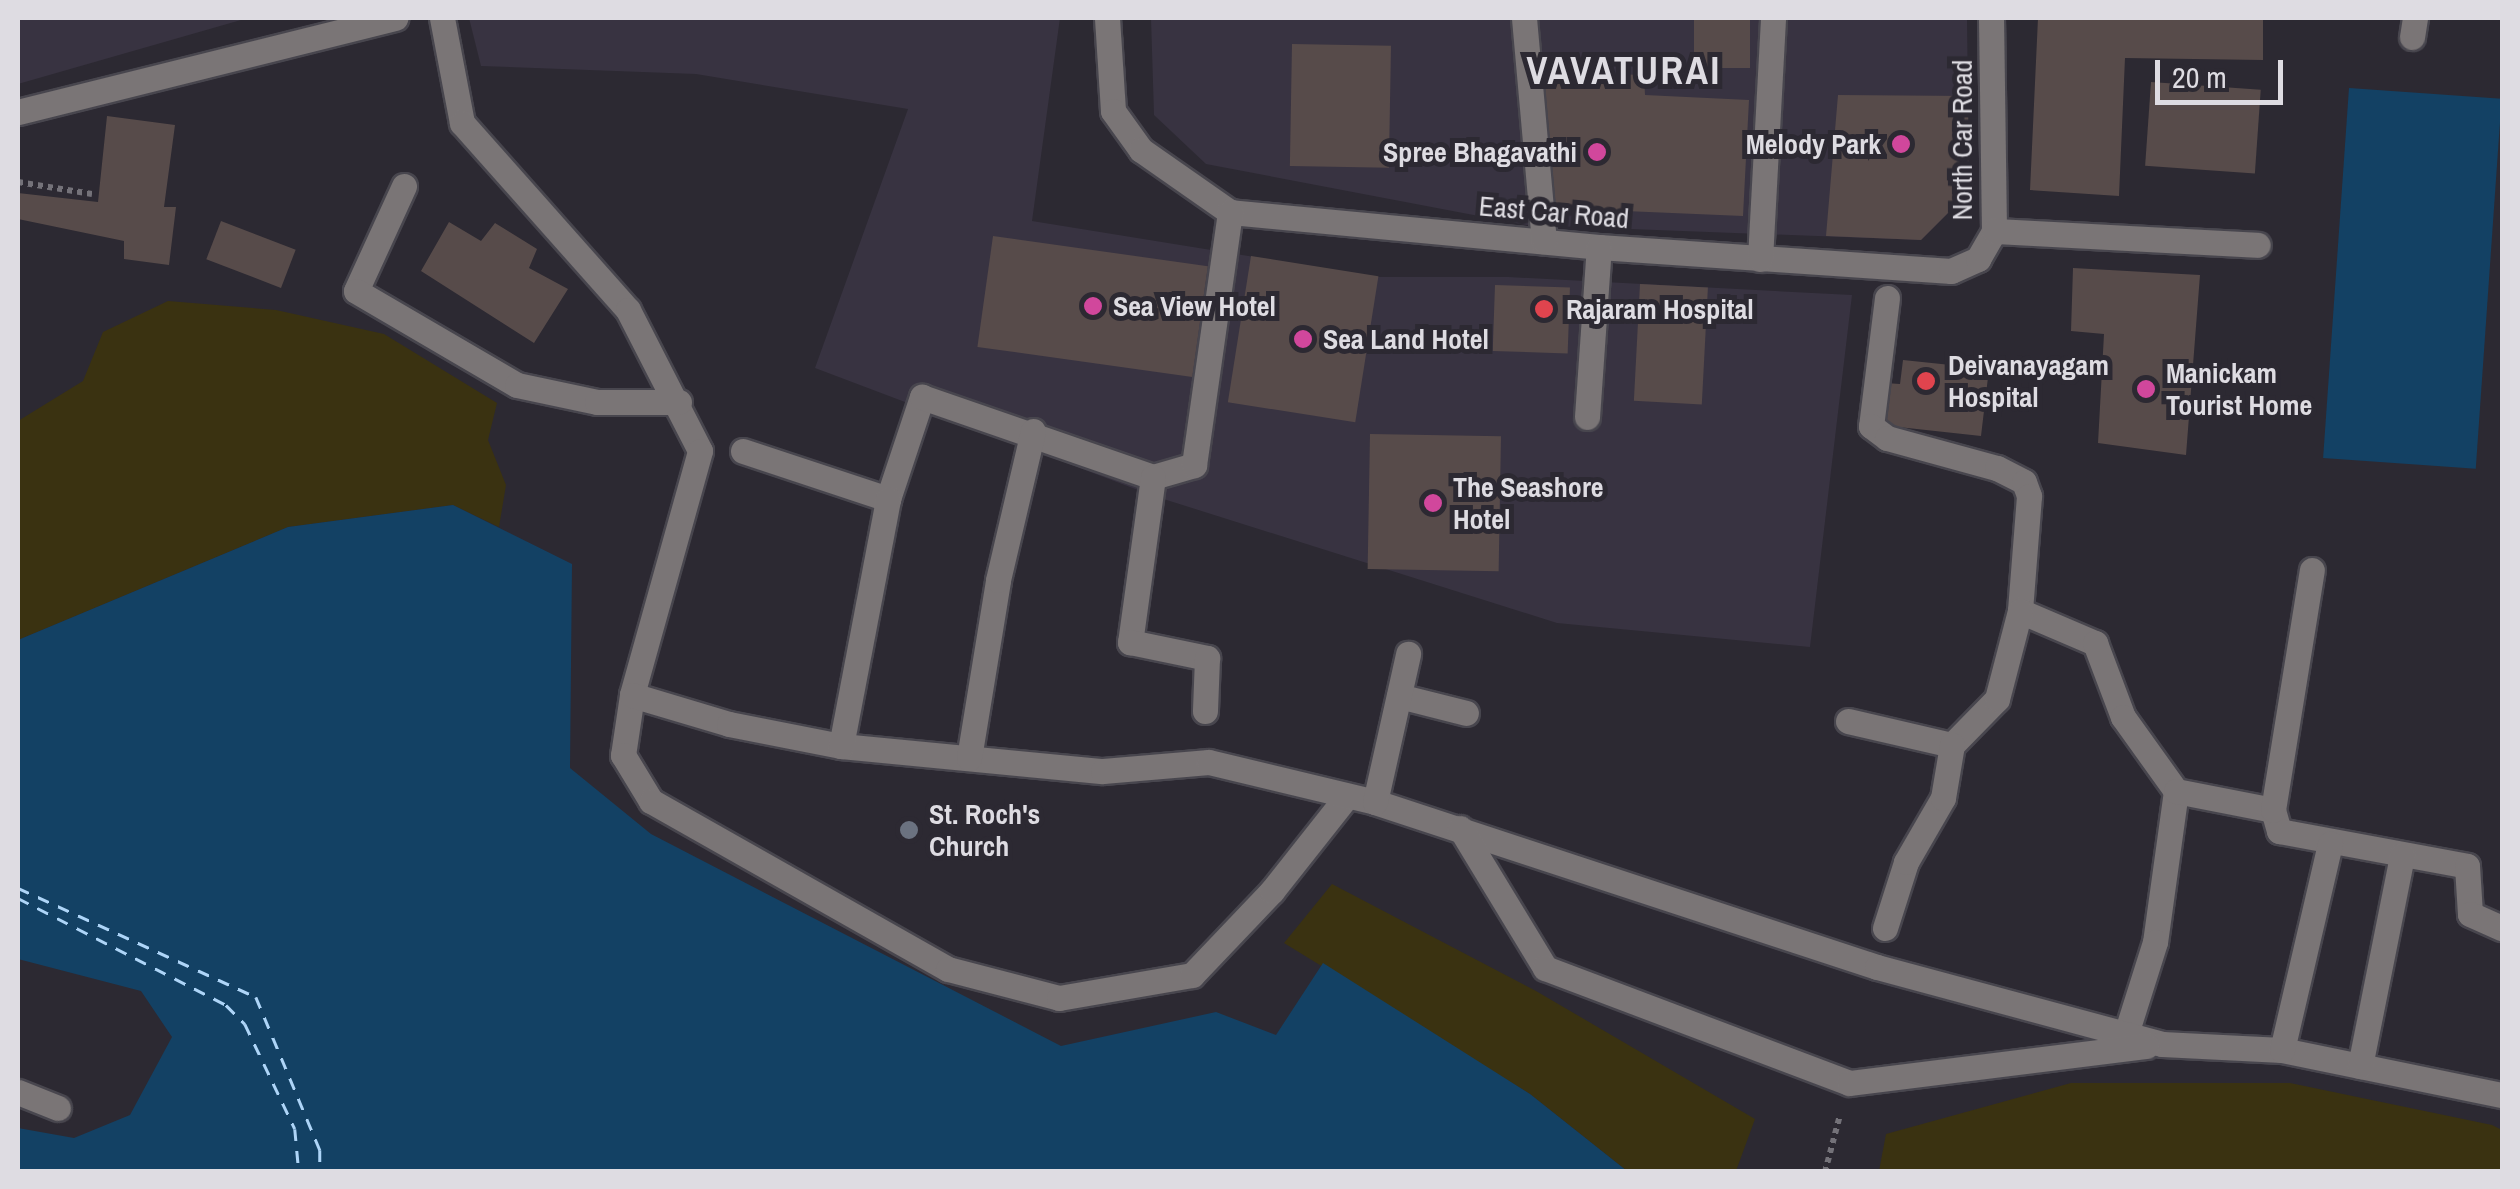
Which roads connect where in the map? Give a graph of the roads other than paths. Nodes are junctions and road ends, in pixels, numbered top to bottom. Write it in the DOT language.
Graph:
graph roads {
  1 [pos="395,18"];
  2 [pos="442,18"];
  3 [pos="1107,18"];
  4 [pos="1524,18"];
  5 [pos="1774,18"];
  6 [pos="1991,18"];
  7 [pos="18,112"];
  8 [pos="404,186"];
  9 [pos="1230,212"];
  10 [pos="1994,231"];
  11 [pos="1544,241"];
  12 [pos="2258,245"];
  13 [pos="1598,248"];
  14 [pos="1760,260"];
  15 [pos="1978,260"];
  16 [pos="1887,298"];
  17 [pos="679,402"];
  18 [pos="1586,417"];
  19 [pos="1032,431"];
  20 [pos="743,451"];
  21 [pos="1154,477"];
  22 [pos="888,500"];
  23 [pos="2312,570"];
  24 [pos="2020,611"];
  25 [pos="1408,654"];
  26 [pos="632,695"];
  27 [pos="1399,696"];
  28 [pos="1205,710"];
  29 [pos="1466,713"];
  30 [pos="1848,721"];
  31 [pos="1952,745"];
  32 [pos="841,746"];
  33 [pos="969,758"];
  34 [pos="2176,791"];
  35 [pos="1347,796"];
  36 [pos="1374,802"];
  37 [pos="2272,810"];
  38 [pos="1460,828"];
  39 [pos="2330,843"];
  40 [pos="2402,855"];
  41 [pos="1885,928"];
  42 [pos="2502,928"];
  43 [pos="2126,1034"];
  44 [pos="2162,1044"];
  45 [pos="2282,1050"];
  46 [pos="2360,1066"];
  47 [pos="18,1092"];
  48 [pos="2502,1095"];
  49 [pos="58,1108"];
  1 -- 7 [label="street"];
  2 -- 17 [label="street"];
  3 -- 9 [label="street, East Car Road"];
  4 -- 11 [label="street"];
  5 -- 14 [label="street"];
  6 -- 10 [label="street, North Car Road"];
  8 -- 17 [label="street"];
  9 -- 11 [label="street, East Car Road"];
  9 -- 21 [label="street"];
  10 -- 12 [label="street"];
  10 -- 15 [label="street, North Car Road"];
  11 -- 13 [label="street, East Car Road"];
  13 -- 14 [label="street, East Car Road"];
  13 -- 18 [label="street"];
  14 -- 15 [label="street, East Car Road"];
  16 -- 24 [label="street"];
  17 -- 26 [label="street"];
  19 -- 21 [label="street"];
  19 -- 22 [label="street"];
  19 -- 33 [label="street"];
  20 -- 22 [label="street"];
  21 -- 28 [label="street"];
  22 -- 32 [label="street"];
  23 -- 37 [label="street"];
  24 -- 31 [label="street"];
  24 -- 34 [label="street"];
  25 -- 27 [label="street"];
  26 -- 32 [label="street"];
  26 -- 35 [label="street"];
  27 -- 29 [label="street"];
  27 -- 36 [label="street"];
  30 -- 31 [label="street"];
  31 -- 41 [label="street"];
  32 -- 33 [label="street"];
  33 -- 35 [label="street"];
  34 -- 37 [label="street"];
  34 -- 43 [label="street"];
  35 -- 36 [label="street"];
  36 -- 38 [label="street"];
  37 -- 39 [label="street"];
  38 -- 43 [label="street"];
  38 -- 44 [label="street"];
  39 -- 40 [label="street"];
  39 -- 45 [label="street"];
  40 -- 42 [label="street"];
  40 -- 46 [label="street"];
  43 -- 44 [label="street"];
  44 -- 45 [label="street"];
  45 -- 46 [label="street"];
  46 -- 48 [label="street"];
  47 -- 49 [label="street"];
}
